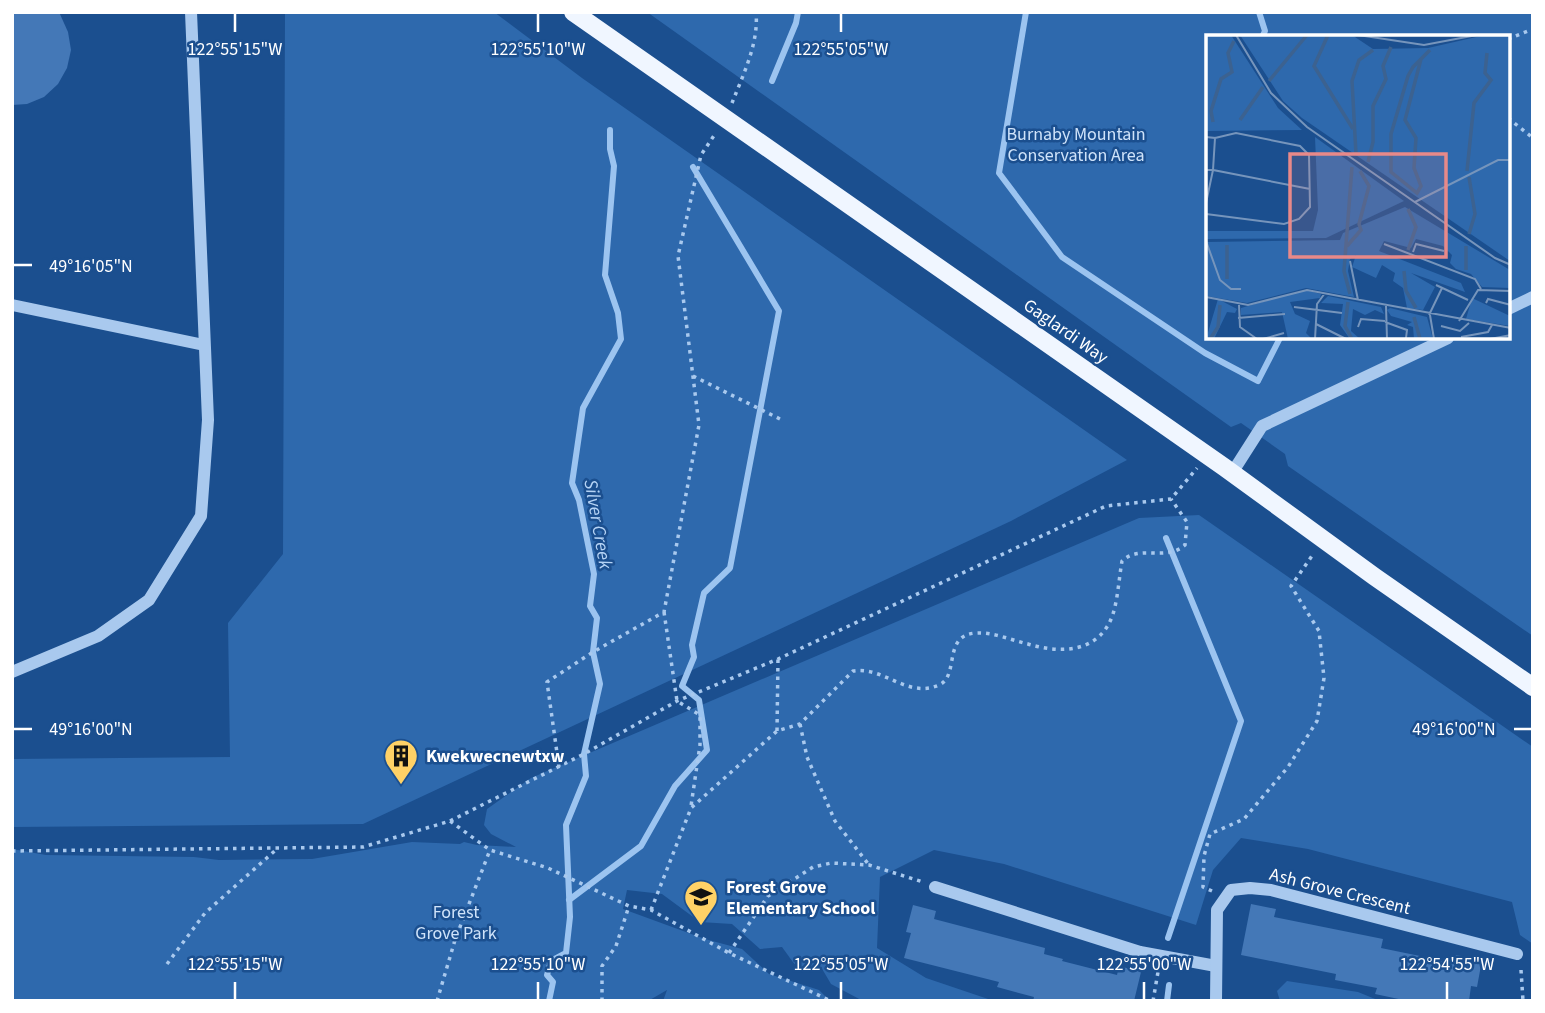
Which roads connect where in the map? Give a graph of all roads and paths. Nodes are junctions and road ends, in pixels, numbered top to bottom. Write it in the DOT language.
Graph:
graph roads {
  1 [pos="191,12"];
  2 [pos="573,12"];
  3 [pos="756,12"];
  4 [pos="1533,29"];
  5 [pos="1510,38"];
  6 [pos="726,119"];
  7 [pos="1510,120"];
  8 [pos="1533,138"];
  9 [pos="1533,297"];
  10 [pos="12,305"];
  11 [pos="1510,308"];
  12 [pos="1444,340"];
  13 [pos="204,345"];
  14 [pos="693,376"];
  15 [pos="780,419"];
  16 [pos="1207,456"];
  17 [pos="1232,473"];
  18 [pos="1171,499"];
  19 [pos="1323,540"];
  20 [pos="664,612"];
  21 [pos="778,659"];
  22 [pos="12,672"];
  23 [pos="1533,687"];
  24 [pos="677,701"];
  25 [pos="800,723"];
  26 [pos="777,731"];
  27 [pos="559,767"];
  28 [pos="691,808"];
  29 [pos="450,821"];
  30 [pos="278,848"];
  31 [pos="490,850"];
  32 [pos="12,851"];
  33 [pos="869,864"];
  34 [pos="921,881"];
  35 [pos="935,887"];
  36 [pos="1226,896"];
  37 [pos="629,906"];
  38 [pos="650,910"];
  39 [pos="730,953"];
  40 [pos="1517,954"];
  41 [pos="1161,956"];
  42 [pos="167,964"];
  43 [pos="1216,966"];
  44 [pos="437,1001"];
  45 [pos="602,1001"];
  46 [pos="831,1001"];
  47 [pos="1153,1001"];
  48 [pos="1216,1001"];
  49 [pos="1523,1001"];
  1 -- 13 [label="street"];
  2 -- 6 [label="main road, Gaglardi Way"];
  3 -- 6 [label="path"];
  4 -- 5 [label="path"];
  6 -- 14 [label="path"];
  6 -- 16 [label="main road, Gaglardi Way"];
  7 -- 8 [label="path"];
  9 -- 11 [label="street"];
  10 -- 13 [label="street"];
  12 -- 17 [label="street"];
  13 -- 22 [label="street"];
  14 -- 15 [label="path"];
  14 -- 20 [label="path"];
  16 -- 17 [label="main road, Gaglardi Way"];
  16 -- 18 [label="path"];
  17 -- 19 [label="main road, Gaglardi Way"];
  18 -- 21 [label="path"];
  18 -- 25 [label="path"];
  19 -- 23 [label="main road, Gaglardi Way"];
  19 -- 36 [label="path"];
  20 -- 24 [label="path"];
  20 -- 27 [label="path"];
  21 -- 24 [label="path"];
  21 -- 26 [label="path"];
  24 -- 27 [label="path"];
  24 -- 28 [label="path"];
  25 -- 26 [label="path"];
  25 -- 33 [label="path"];
  26 -- 28 [label="path"];
  27 -- 29 [label="path"];
  28 -- 38 [label="path"];
  29 -- 30 [label="path"];
  29 -- 31 [label="path"];
  30 -- 32 [label="path"];
  30 -- 42 [label="path"];
  31 -- 37 [label="path"];
  31 -- 44 [label="path"];
  33 -- 34 [label="path"];
  33 -- 39 [label="path"];
  35 -- 41 [label="street"];
  36 -- 40 [label="street, Ash Grove Crescent"];
  36 -- 43 [label="street"];
  37 -- 38 [label="path"];
  37 -- 45 [label="path"];
  38 -- 39 [label="path"];
  39 -- 46 [label="path"];
  40 -- 49 [label="path"];
  41 -- 43 [label="street"];
  41 -- 47 [label="path"];
  43 -- 48 [label="street"];
}
